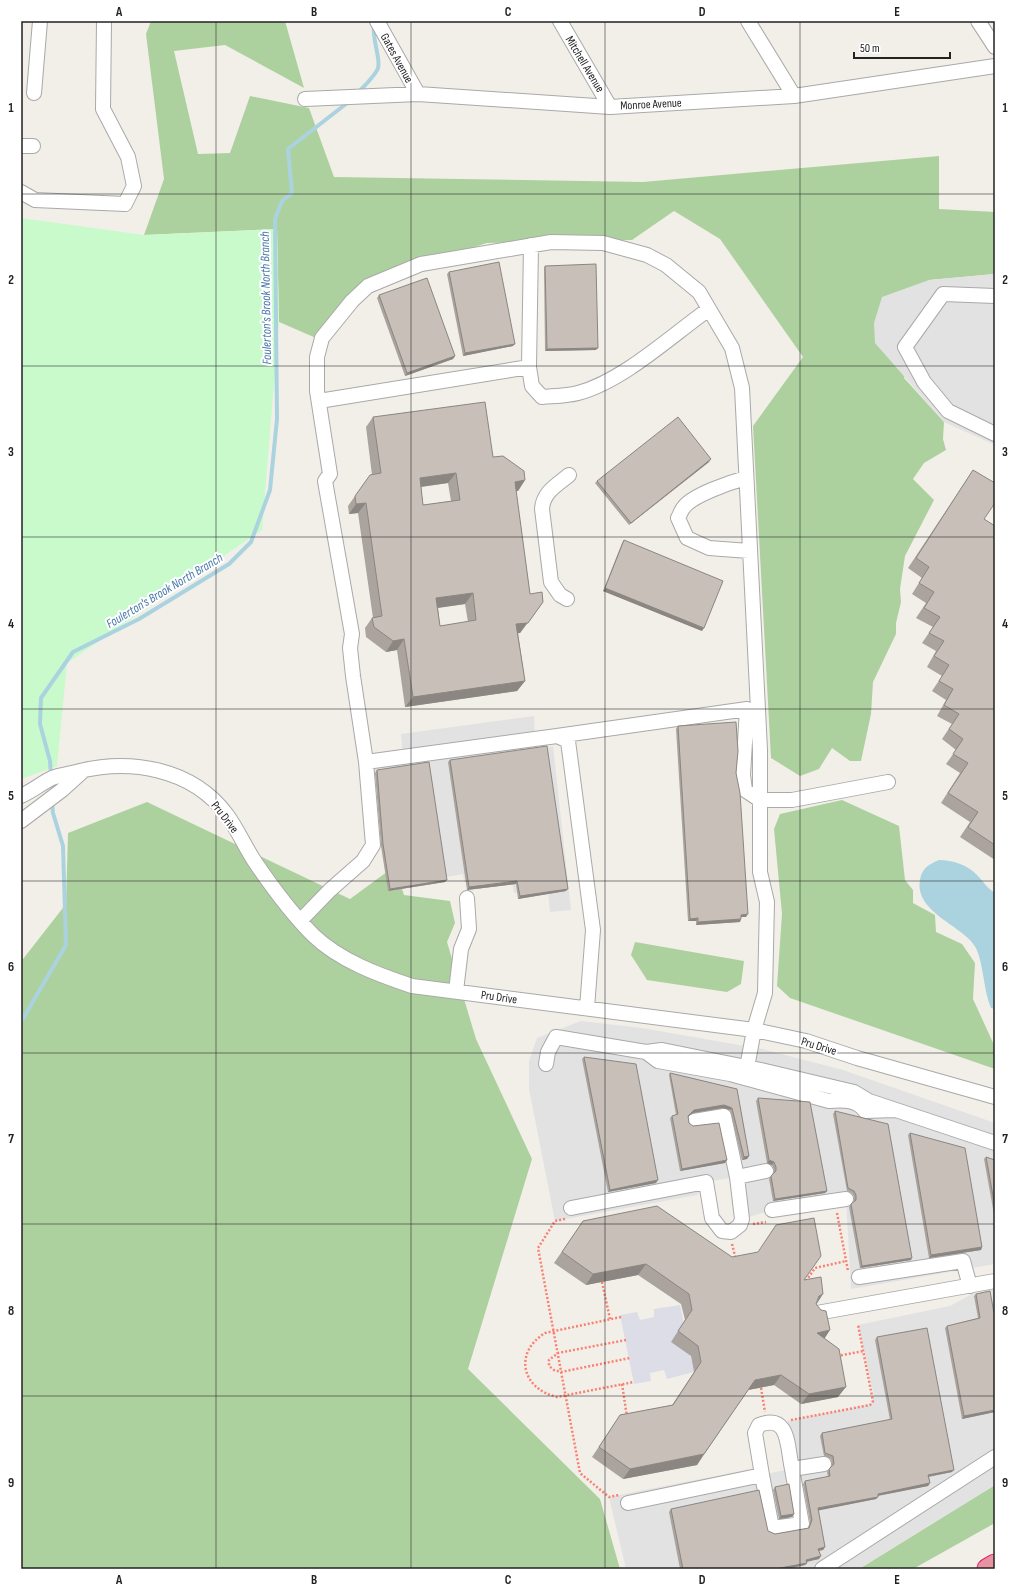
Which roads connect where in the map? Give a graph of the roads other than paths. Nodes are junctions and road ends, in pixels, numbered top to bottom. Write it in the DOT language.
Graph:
graph roads {
  1 [pos="40,21"];
  2 [pos="104,21"];
  3 [pos="560,21"];
  4 [pos="748,21"];
  5 [pos="978,21"];
  6 [pos="379,25"];
  7 [pos="995,47"];
  8 [pos="995,66"];
  9 [pos="34,93"];
  10 [pos="418,94"];
  11 [pos="794,96"];
  12 [pos="305,99"];
  13 [pos="610,106"];
  14 [pos="21,192"];
  15 [pos="531,245"];
  16 [pos="995,296"];
  17 [pos="709,308"];
  18 [pos="530,367"];
  19 [pos="319,401"];
  20 [pos="995,434"];
  21 [pos="569,475"];
  22 [pos="746,478"];
  23 [pos="749,552"];
  24 [pos="567,599"];
  25 [pos="558,736"];
  26 [pos="366,762"];
  27 [pos="84,770"];
  28 [pos="888,782"];
  29 [pos="21,796"];
  30 [pos="760,800"];
  31 [pos="21,821"];
  32 [pos="466,898"];
  33 [pos="300,921"];
  34 [pos="456,991"];
  35 [pos="587,1008"];
  36 [pos="754,1030"];
  37 [pos="546,1064"];
  38 [pos="746,1072"];
  39 [pos="995,1096"];
  40 [pos="694,1121"];
  41 [pos="995,1143"];
  42 [pos="766,1171"];
  43 [pos="737,1177"];
  44 [pos="846,1199"];
  45 [pos="570,1213"];
  46 [pos="772,1215"];
  47 [pos="854,1276"];
  48 [pos="995,1281"];
  49 [pos="970,1286"];
  50 [pos="817,1313"];
  51 [pos="995,1457"];
  52 [pos="824,1464"];
  53 [pos="792,1469"];
  54 [pos="762,1475"];
  55 [pos="626,1498"];
  56 [pos="995,1565"];
  57 [pos="822,1569"];
  58 [pos="988,1569"];
  1 -- 9 [label="street"];
  2 -- 14 [label="street"];
  3 -- 13 [label="street, Mitchell Avenue"];
  4 -- 11 [label="street"];
  5 -- 7 [label="street"];
  6 -- 10 [label="street, Gates Avenue"];
  8 -- 11 [label="street, Monroe Avenue"];
  10 -- 12 [label="street, Monroe Avenue"];
  10 -- 13 [label="street, Monroe Avenue"];
  11 -- 13 [label="street, Monroe Avenue"];
  15 -- 17 [label="street"];
  15 -- 18 [label="street"];
  15 -- 19 [label="street"];
  16 -- 20 [label="street"];
  17 -- 18 [label="street"];
  17 -- 22 [label="street"];
  18 -- 19 [label="street"];
  19 -- 26 [label="street"];
  21 -- 24 [label="street"];
  22 -- 23 [label="street"];
  22 -- 23 [label="street"];
  23 -- 30 [label="street"];
  25 -- 26 [label="street"];
  25 -- 30 [label="street"];
  25 -- 35 [label="street"];
  26 -- 33 [label="street"];
  27 -- 29 [label="street, Pru Drive"];
  27 -- 31 [label="street"];
  27 -- 33 [label="street, Pru Drive"];
  28 -- 30 [label="street"];
  30 -- 36 [label="street"];
  32 -- 34 [label="street"];
  33 -- 34 [label="street, Pru Drive"];
  34 -- 35 [label="street, Pru Drive"];
  35 -- 36 [label="street, Pru Drive"];
  36 -- 38 [label="street"];
  36 -- 39 [label="street, Pru Drive"];
  37 -- 38 [label="street"];
  38 -- 41 [label="street"];
  40 -- 43 [label="street"];
  42 -- 43 [label="street"];
  43 -- 45 [label="street"];
  44 -- 46 [label="street"];
  47 -- 49 [label="street"];
  48 -- 49 [label="street"];
  49 -- 50 [label="street"];
  51 -- 57 [label="street"];
  52 -- 53 [label="street"];
  53 -- 54 [label="street"];
  53 -- 54 [label="street"];
  54 -- 55 [label="street"];
  56 -- 58 [label="highway"];
}
